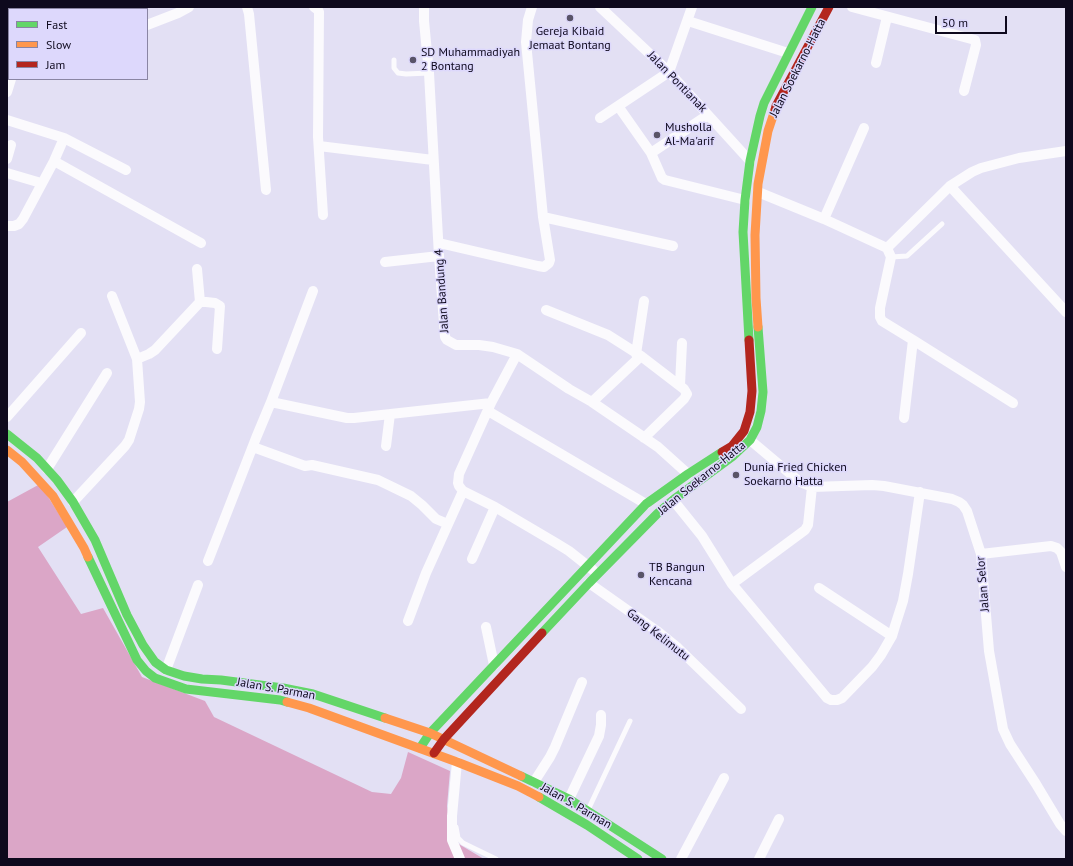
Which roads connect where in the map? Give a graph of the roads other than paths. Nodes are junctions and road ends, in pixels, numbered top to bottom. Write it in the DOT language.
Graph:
graph roads {
  1 [pos="189,7"];
  2 [pos="247,7"];
  3 [pos="314,7"];
  4 [pos="424,7"];
  5 [pos="532,7"];
  6 [pos="600,7"];
  7 [pos="692,7"];
  8 [pos="812,7"];
  9 [pos="828,7"];
  10 [pos="852,7"];
  11 [pos="887,17"];
  12 [pos="688,21"];
  13 [pos="148,25"];
  14 [pos="788,53"];
  15 [pos="394,60"];
  16 [pos="876,62"];
  17 [pos="669,72"];
  18 [pos="429,73"];
  19 [pos="11,80"];
  20 [pos="964,91"];
  21 [pos="7,92"];
  22 [pos="618,106"];
  23 [pos="708,115"];
  24 [pos="600,118"];
  25 [pos="7,120"];
  26 [pos="864,128"];
  27 [pos="63,142"];
  28 [pos="12,145"];
  29 [pos="319,146"];
  30 [pos="1066,151"];
  31 [pos="651,153"];
  32 [pos="7,159"];
  33 [pos="433,160"];
  34 [pos="54,161"];
  35 [pos="750,161"];
  36 [pos="126,170"];
  37 [pos="7,173"];
  38 [pos="747,181"];
  39 [pos="41,183"];
  40 [pos="950,186"];
  41 [pos="758,188"];
  42 [pos="266,190"];
  43 [pos="745,200"];
  44 [pos="323,215"];
  45 [pos="543,217"];
  46 [pos="824,219"];
  47 [pos="942,224"];
  48 [pos="7,226"];
  49 [pos="201,243"];
  50 [pos="439,243"];
  51 [pos="672,246"];
  52 [pos="889,252"];
  53 [pos="439,256"];
  54 [pos="385,262"];
  55 [pos="198,269"];
  56 [pos="313,291"];
  57 [pos="112,296"];
  58 [pos="644,301"];
  59 [pos="207,302"];
  60 [pos="546,310"];
  61 [pos="1066,312"];
  62 [pos="81,334"];
  63 [pos="913,340"];
  64 [pos="682,343"];
  65 [pos="217,349"];
  66 [pos="517,354"];
  67 [pos="638,355"];
  68 [pos="137,359"];
  69 [pos="107,373"];
  70 [pos="680,385"];
  71 [pos="272,402"];
  72 [pos="592,402"];
  73 [pos="1013,403"];
  74 [pos="489,407"];
  75 [pos="390,414"];
  76 [pos="7,417"];
  77 [pos="904,418"];
  78 [pos="7,434"];
  79 [pos="644,438"];
  80 [pos="750,440"];
  81 [pos="254,443"];
  82 [pos="386,446"];
  83 [pos="7,450"];
  84 [pos="47,469"];
  85 [pos="688,474"];
  86 [pos="812,486"];
  87 [pos="463,491"];
  88 [pos="920,492"];
  89 [pos="673,500"];
  90 [pos="73,502"];
  91 [pos="646,504"];
  92 [pos="495,507"];
  93 [pos="448,524"];
  94 [pos="981,554"];
  95 [pos="472,559"];
  96 [pos="208,561"];
  97 [pos="588,566"];
  98 [pos="1066,567"];
  99 [pos="597,574"];
  100 [pos="589,583"];
  101 [pos="732,584"];
  102 [pos="198,585"];
  103 [pos="819,588"];
  104 [pos="408,621"];
  105 [pos="486,627"];
  106 [pos="892,636"];
  107 [pos="494,665"];
  108 [pos="166,670"];
  109 [pos="582,682"];
  110 [pos="283,688"];
  111 [pos="312,694"];
  112 [pos="280,700"];
  113 [pos="309,708"];
  114 [pos="741,709"];
  115 [pos="601,715"];
  116 [pos="630,721"];
  117 [pos="430,733"];
  118 [pos="444,739"];
  119 [pos="420,748"];
  120 [pos="434,753"];
  121 [pos="457,762"];
  122 [pos="459,774"];
  123 [pos="724,778"];
  124 [pos="534,782"];
  125 [pos="569,800"];
  126 [pos="588,810"];
  127 [pos="779,819"];
  128 [pos="1066,832"];
  129 [pos="460,859"];
  130 [pos="496,859"];
  131 [pos="638,859"];
  132 [pos="662,859"];
  133 [pos="681,859"];
  134 [pos="759,859"];
  1 -- 13 [label="street"];
  2 -- 42 [label="street"];
  3 -- 29 [label="street"];
  4 -- 18 [label="street, Jalan Bandung 4"];
  5 -- 45 [label="street"];
  6 -- 17 [label="street, Jalan Pontianak"];
  7 -- 12 [label="street"];
  8 -- 14 [label="main road, Jalan Soekarno-Hatta"];
  9 -- 41 [label="main road, Jalan Soekarno-Hatta"];
  10 -- 11 [label="street"];
  11 -- 16 [label="street"];
  11 -- 20 [label="street"];
  12 -- 14 [label="street"];
  12 -- 17 [label="street"];
  14 -- 35 [label="main road, Jalan Soekarno-Hatta"];
  15 -- 18 [label="lane"];
  17 -- 22 [label="street"];
  17 -- 23 [label="street, Jalan Pontianak"];
  18 -- 33 [label="street, Jalan Bandung 4"];
  19 -- 21 [label="street"];
  22 -- 24 [label="street"];
  22 -- 31 [label="street"];
  23 -- 31 [label="street"];
  23 -- 35 [label="street, Jalan Pontianak"];
  25 -- 27 [label="street"];
  26 -- 46 [label="street"];
  27 -- 34 [label="street"];
  27 -- 36 [label="street"];
  28 -- 32 [label="street"];
  29 -- 33 [label="street"];
  29 -- 44 [label="street"];
  30 -- 40 [label="street"];
  31 -- 43 [label="street"];
  33 -- 50 [label="street, Jalan Bandung 4"];
  34 -- 39 [label="street"];
  34 -- 49 [label="street"];
  35 -- 38 [label="main road, Jalan Soekarno-Hatta"];
  37 -- 39 [label="street"];
  38 -- 41 [label="main road"];
  38 -- 43 [label="main road, Jalan Soekarno-Hatta"];
  39 -- 48 [label="street"];
  40 -- 52 [label="street"];
  40 -- 61 [label="street"];
  41 -- 46 [label="street"];
  41 -- 80 [label="main road, Jalan Soekarno-Hatta"];
  43 -- 85 [label="main road, Jalan Soekarno-Hatta"];
  45 -- 50 [label="street"];
  45 -- 51 [label="street"];
  46 -- 52 [label="street"];
  47 -- 52 [label="lane"];
  50 -- 53 [label="street, Jalan Bandung 4"];
  52 -- 63 [label="street"];
  53 -- 54 [label="street"];
  53 -- 66 [label="street, Jalan Bandung 4"];
  55 -- 59 [label="street"];
  56 -- 71 [label="street"];
  57 -- 68 [label="street"];
  58 -- 67 [label="street"];
  59 -- 65 [label="street"];
  59 -- 68 [label="street"];
  60 -- 67 [label="street"];
  62 -- 76 [label="street"];
  63 -- 73 [label="street"];
  63 -- 77 [label="street"];
  64 -- 70 [label="street"];
  66 -- 72 [label="street, Jalan Bandung 4"];
  66 -- 74 [label="street"];
  67 -- 70 [label="street"];
  67 -- 72 [label="street"];
  68 -- 90 [label="street"];
  69 -- 84 [label="street"];
  70 -- 79 [label="street"];
  71 -- 75 [label="street"];
  71 -- 81 [label="street"];
  72 -- 79 [label="street, Jalan Bandung 4"];
  74 -- 75 [label="street"];
  74 -- 87 [label="street"];
  74 -- 91 [label="street"];
  75 -- 82 [label="street"];
  78 -- 84 [label="main road, Jalan S. Parman"];
  79 -- 85 [label="street, Jalan Bandung 4"];
  80 -- 86 [label="street, Jalan Selor"];
  80 -- 89 [label="main road, Jalan Soekarno-Hatta"];
  81 -- 93 [label="street"];
  81 -- 96 [label="street"];
  83 -- 112 [label="main road, Jalan S. Parman"];
  84 -- 90 [label="main road, Jalan S. Parman"];
  85 -- 91 [label="main road, Jalan Soekarno-Hatta"];
  86 -- 88 [label="street, Jalan Selor"];
  86 -- 101 [label="street"];
  87 -- 92 [label="street"];
  87 -- 93 [label="street"];
  88 -- 94 [label="street, Jalan Selor"];
  88 -- 106 [label="street"];
  89 -- 99 [label="main road, Jalan Soekarno-Hatta"];
  89 -- 101 [label="street"];
  90 -- 108 [label="main road, Jalan S. Parman"];
  91 -- 97 [label="main road, Jalan Soekarno-Hatta"];
  92 -- 95 [label="street"];
  92 -- 97 [label="street"];
  93 -- 104 [label="street"];
  94 -- 98 [label="street"];
  94 -- 128 [label="street, Jalan Selor"];
  97 -- 99 [label="street"];
  97 -- 107 [label="main road, Jalan Soekarno-Hatta"];
  99 -- 100 [label="main road, Jalan Soekarno-Hatta"];
  100 -- 114 [label="street, Gang Kelimutu"];
  100 -- 118 [label="main road, Jalan Soekarno-Hatta"];
  101 -- 106 [label="street"];
  102 -- 108 [label="street"];
  103 -- 106 [label="street"];
  105 -- 107 [label="street"];
  107 -- 117 [label="main road, Jalan Soekarno-Hatta"];
  108 -- 110 [label="main road, Jalan S. Parman"];
  109 -- 124 [label="street"];
  110 -- 111 [label="main road, Jalan S. Parman"];
  110 -- 112 [label="main road"];
  111 -- 113 [label="main road"];
  111 -- 117 [label="main road, Jalan S. Parman"];
  112 -- 113 [label="main road, Jalan S. Parman"];
  113 -- 119 [label="main road, Jalan S. Parman"];
  115 -- 125 [label="street"];
  116 -- 126 [label="lane"];
  117 -- 118 [label="main road, Jalan S. Parman"];
  117 -- 119 [label="main road, Jalan Soekarno-Hatta"];
  118 -- 120 [label="main road, Jalan Soekarno-Hatta"];
  118 -- 124 [label="main road, Jalan S. Parman"];
  119 -- 120 [label="main road, Jalan S. Parman"];
  120 -- 121 [label="main road, Jalan S. Parman"];
  121 -- 129 [label="street"];
  121 -- 131 [label="main road, Jalan S. Parman"];
  122 -- 130 [label="lane"];
  123 -- 133 [label="street"];
  124 -- 125 [label="main road, Jalan S. Parman"];
  125 -- 126 [label="main road, Jalan S. Parman"];
  126 -- 132 [label="main road, Jalan S. Parman"];
  127 -- 134 [label="street"];
}
